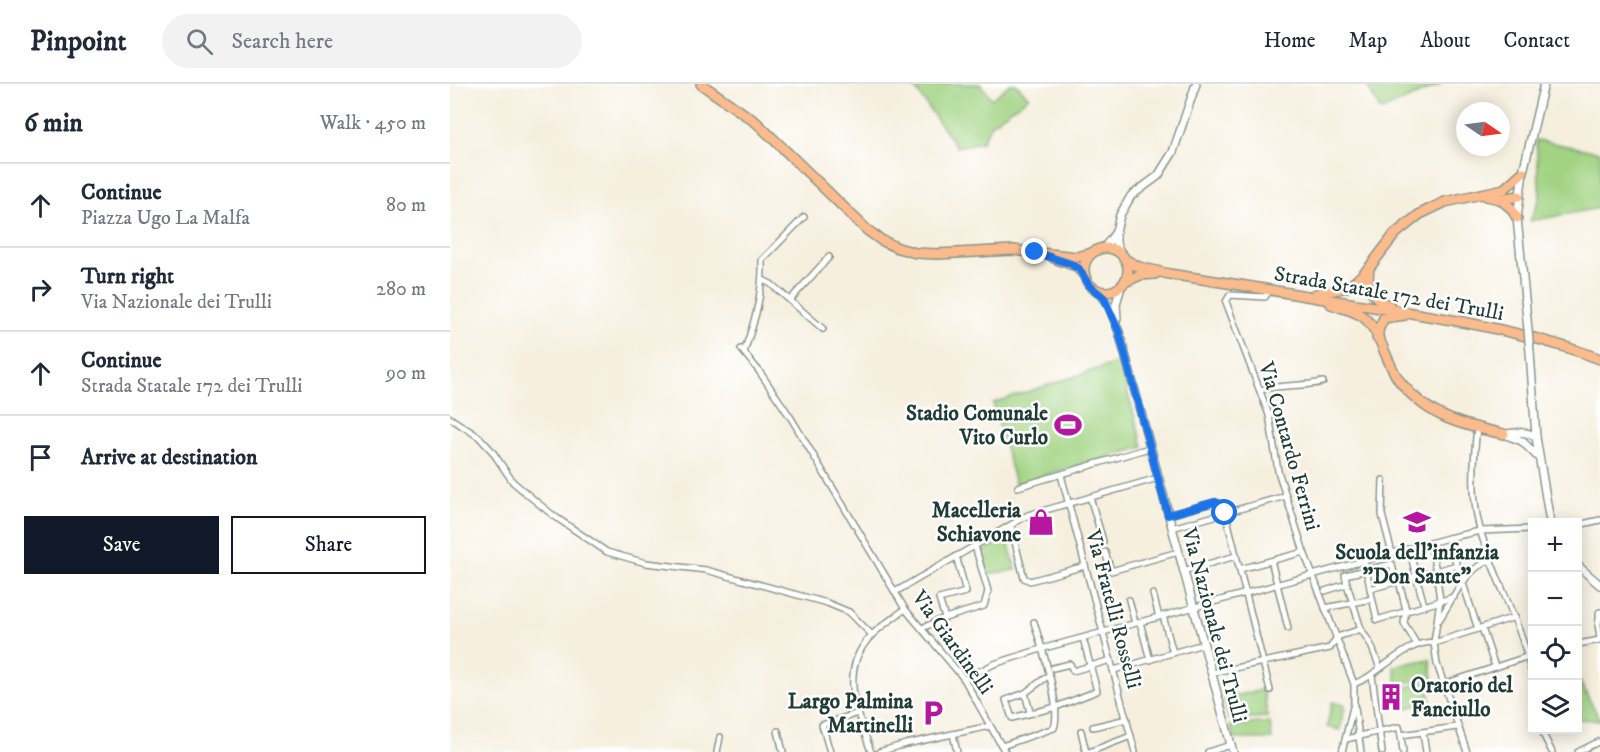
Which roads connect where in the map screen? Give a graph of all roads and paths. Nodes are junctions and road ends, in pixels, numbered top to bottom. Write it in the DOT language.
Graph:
graph roads {
  1 [pos="701,84"];
  2 [pos="1196,84"];
  3 [pos="1544,84"];
  4 [pos="1523,172"];
  5 [pos="1504,189"];
  6 [pos="1484,195"];
  7 [pos="1519,196"];
  8 [pos="1500,199"];
  9 [pos="804,216"];
  10 [pos="1517,218"];
  11 [pos="1116,232"];
  12 [pos="1104,248"];
  13 [pos="1035,252"];
  14 [pos="1092,253"];
  15 [pos="1123,256"];
  16 [pos="829,257"];
  17 [pos="1369,268"];
  18 [pos="1169,274"];
  19 [pos="1085,276"];
  20 [pos="763,280"];
  21 [pos="1123,285"];
  22 [pos="1097,290"];
  23 [pos="1269,291"];
  24 [pos="1306,296"];
  25 [pos="790,300"];
  26 [pos="1402,311"];
  27 [pos="1419,314"];
  28 [pos="823,329"];
  29 [pos="1119,332"];
  30 [pos="1377,338"];
  31 [pos="1600,359"];
  32 [pos="1323,382"];
  33 [pos="1260,390"];
  34 [pos="1534,411"];
  35 [pos="450,418"];
  36 [pos="1477,428"];
  37 [pos="1520,432"];
  38 [pos="1504,434"];
  39 [pos="1536,437"];
  40 [pos="1522,441"];
  41 [pos="1149,448"];
  42 [pos="1538,458"];
  43 [pos="1061,475"];
  44 [pos="1158,478"];
  45 [pos="1383,480"];
  46 [pos="1018,487"];
  47 [pos="1286,496"];
  48 [pos="1090,497"];
  49 [pos="1068,503"];
  50 [pos="1225,513"];
  51 [pos="1168,515"];
  52 [pos="1548,518"];
  53 [pos="1600,520"];
  54 [pos="1582,524"];
  55 [pos="1011,526"];
  56 [pos="1172,528"];
  57 [pos="1528,529"];
  58 [pos="1480,531"];
  59 [pos="1449,538"];
  60 [pos="1102,541"];
  61 [pos="1430,543"];
  62 [pos="975,546"];
  63 [pos="1409,549"];
  64 [pos="1106,552"];
  65 [pos="1178,552"];
  66 [pos="1304,552"];
  67 [pos="1392,553"];
  68 [pos="956,556"];
  69 [pos="1236,556"];
  70 [pos="1364,560"];
  71 [pos="1491,560"];
  72 [pos="1272,564"];
  73 [pos="1457,565"];
  74 [pos="1086,566"];
  75 [pos="1240,569"];
  76 [pos="1366,570"];
  77 [pos="1436,570"];
  78 [pos="1582,570"];
  79 [pos="1183,571"];
  80 [pos="1313,574"];
  81 [pos="1416,576"];
  82 [pos="1397,579"];
  83 [pos="1462,582"];
  84 [pos="1597,583"];
  85 [pos="1278,584"];
  86 [pos="1347,584"];
  87 [pos="1370,589"];
  88 [pos="1325,591"];
  89 [pos="896,592"];
  90 [pos="1246,593"];
  91 [pos="1153,594"];
  92 [pos="1600,594"];
  93 [pos="1454,597"];
  94 [pos="1372,599"];
  95 [pos="1129,600"];
  96 [pos="1440,600"];
  97 [pos="1353,603"];
  98 [pos="1424,605"];
  99 [pos="1193,608"];
  100 [pos="1325,608"];
  101 [pos="905,609"];
  102 [pos="1406,610"];
  103 [pos="1600,614"];
  104 [pos="1161,616"];
  105 [pos="1515,617"];
  106 [pos="945,618"];
  107 [pos="1034,622"];
  108 [pos="1137,622"];
  109 [pos="1437,623"];
  110 [pos="922,628"];
  111 [pos="1117,628"];
  112 [pos="1288,628"];
  113 [pos="1361,629"];
  114 [pos="1480,629"];
  115 [pos="1103,632"];
  116 [pos="872,635"];
  117 [pos="1337,637"];
  118 [pos="1083,638"];
  119 [pos="1600,639"];
  120 [pos="1434,643"];
  121 [pos="1582,643"];
  122 [pos="1203,644"];
  123 [pos="1417,645"];
  124 [pos="1041,649"];
  125 [pos="1528,651"];
  126 [pos="1173,653"];
  127 [pos="1528,657"];
  128 [pos="1111,660"];
  129 [pos="1150,660"];
  130 [pos="1263,662"];
  131 [pos="1091,666"];
  132 [pos="1127,666"];
  133 [pos="1495,667"];
  134 [pos="1053,668"];
  135 [pos="1380,668"];
  136 [pos="1114,670"];
  137 [pos="1211,673"];
  138 [pos="1371,675"];
  139 [pos="1048,676"];
  140 [pos="964,679"];
  141 [pos="1354,684"];
  142 [pos="1444,684"];
  143 [pos="1270,690"];
  144 [pos="1025,693"];
  145 [pos="1354,703"];
  146 [pos="1056,707"];
  147 [pos="1030,712"];
  148 [pos="858,713"];
  149 [pos="1127,719"];
  150 [pos="990,726"];
  151 [pos="1093,727"];
  152 [pos="1457,727"];
  153 [pos="778,731"];
  154 [pos="1081,731"];
  155 [pos="1378,731"];
  156 [pos="1424,732"];
  157 [pos="953,734"];
  158 [pos="1544,734"];
  159 [pos="1359,735"];
  160 [pos="1401,735"];
  161 [pos="1131,736"];
  162 [pos="720,737"];
  163 [pos="1346,739"];
  164 [pos="1600,741"];
  165 [pos="1004,749"];
  166 [pos="1232,749"];
  167 [pos="717,752"];
  168 [pos="783,752"];
  169 [pos="830,752"];
  170 [pos="871,752"];
  171 [pos="879,752"];
  172 [pos="957,752"];
  173 [pos="1087,752"];
  174 [pos="1136,752"];
  175 [pos="1208,752"];
  176 [pos="1342,752"];
  177 [pos="1361,752"];
  178 [pos="1382,752"];
  179 [pos="1403,752"];
  180 [pos="1426,752"];
  181 [pos="1467,752"];
  182 [pos="1552,752"];
  183 [pos="1578,752"];
  1 -- 13 [label="main road"];
  2 -- 11 [label="street"];
  3 -- 4 [label="street"];
  4 -- 5 [label="main road"];
  4 -- 7 [label="street"];
  5 -- 6 [label="main road"];
  5 -- 7 [label="main road"];
  6 -- 8 [label="main road"];
  6 -- 17 [label="main road"];
  7 -- 8 [label="main road"];
  7 -- 10 [label="street"];
  8 -- 10 [label="main road"];
  9 -- 20 [label="street"];
  10 -- 34 [label="street, bridge"];
  11 -- 12 [label="street"];
  11 -- 15 [label="street"];
  12 -- 14 [label="main road"];
  12 -- 15 [label="main road, Strada Statale 172 dei Trulli"];
  13 -- 14 [label="main road"];
  13 -- 19 [label="main road"];
  14 -- 19 [label="main road"];
  15 -- 18 [label="main road, Strada Statale 172 dei Trulli"];
  15 -- 21 [label="main road"];
  16 -- 25 [label="street"];
  17 -- 24 [label="main road"];
  17 -- 26 [label="main road"];
  18 -- 21 [label="main road, Strada Statale 172 dei Trulli"];
  18 -- 23 [label="main road, Strada Statale 172 dei Trulli"];
  19 -- 22 [label="main road"];
  20 -- 25 [label="street"];
  20 -- 89 [label="street, Via Giardinelli"];
  21 -- 22 [label="main road, Strada Statale 172 dei Trulli"];
  21 -- 29 [label="street, Via Nazionale dei Trulli"];
  22 -- 29 [label="street, Via Nazionale dei Trulli"];
  23 -- 24 [label="main road, Strada Statale 172 dei Trulli"];
  23 -- 33 [label="street, Via Contardo Ferrini"];
  24 -- 26 [label="main road, Strada Statale 172 dei Trulli"];
  24 -- 30 [label="main road"];
  25 -- 28 [label="street"];
  26 -- 27 [label="main road, Strada Statale 172 dei Trulli"];
  27 -- 30 [label="main road"];
  27 -- 31 [label="main road, Strada Statale 172 dei Trulli"];
  29 -- 41 [label="street, Via Nazionale dei Trulli"];
  30 -- 36 [label="main road"];
  32 -- 33 [label="street"];
  33 -- 47 [label="street, Via Contardo Ferrini"];
  34 -- 37 [label="street"];
  34 -- 39 [label="street"];
  35 -- 116 [label="street"];
  36 -- 38 [label="main road"];
  36 -- 58 [label="street"];
  37 -- 38 [label="street"];
  37 -- 39 [label="street"];
  38 -- 40 [label="street"];
  39 -- 40 [label="street"];
  39 -- 42 [label="street"];
  40 -- 42 [label="street"];
  41 -- 43 [label="street"];
  41 -- 44 [label="street, Via Nazionale dei Trulli"];
  42 -- 52 [label="street"];
  43 -- 46 [label="street"];
  43 -- 49 [label="street, Via Fratelli Rosselli"];
  44 -- 48 [label="street"];
  44 -- 51 [label="street, Via Nazionale dei Trulli"];
  45 -- 67 [label="street"];
  47 -- 50 [label="street"];
  47 -- 66 [label="street, Via Contardo Ferrini"];
  48 -- 49 [label="street"];
  48 -- 60 [label="street"];
  49 -- 55 [label="street"];
  49 -- 74 [label="street, Via Fratelli Rosselli"];
  50 -- 51 [label="street"];
  50 -- 56 [label="street"];
  50 -- 69 [label="street"];
  51 -- 56 [label="street, Via Nazionale dei Trulli"];
  53 -- 54 [label="street"];
  55 -- 62 [label="street"];
  55 -- 74 [label="street"];
  56 -- 65 [label="street, Via Nazionale dei Trulli"];
  57 -- 58 [label="street"];
  58 -- 59 [label="street"];
  58 -- 71 [label="street"];
  59 -- 61 [label="street"];
  59 -- 73 [label="street"];
  61 -- 63 [label="street"];
  61 -- 77 [label="street"];
  62 -- 68 [label="street"];
  62 -- 106 [label="street"];
  63 -- 67 [label="street"];
  63 -- 81 [label="street"];
  64 -- 65 [label="street"];
  65 -- 79 [label="street, Via Nazionale dei Trulli"];
  66 -- 75 [label="street"];
  66 -- 80 [label="street, Via Contardo Ferrini"];
  67 -- 70 [label="street"];
  68 -- 89 [label="street"];
  68 -- 106 [label="street"];
  69 -- 75 [label="street"];
  69 -- 79 [label="street"];
  70 -- 76 [label="street"];
  70 -- 80 [label="street"];
  71 -- 83 [label="street"];
  71 -- 105 [label="street"];
  72 -- 85 [label="street"];
  73 -- 77 [label="street"];
  73 -- 83 [label="street"];
  74 -- 115 [label="street, Via Fratelli Rosselli"];
  75 -- 90 [label="street"];
  76 -- 82 [label="street"];
  76 -- 86 [label="street"];
  76 -- 87 [label="street"];
  77 -- 81 [label="street"];
  77 -- 96 [label="street"];
  78 -- 84 [label="street"];
  79 -- 99 [label="street, Via Nazionale dei Trulli"];
  80 -- 85 [label="street"];
  80 -- 100 [label="street, Via Contardo Ferrini"];
  81 -- 82 [label="street"];
  81 -- 98 [label="street"];
  82 -- 87 [label="street"];
  82 -- 102 [label="street"];
  83 -- 93 [label="street"];
  83 -- 114 [label="street"];
  84 -- 92 [label="street"];
  85 -- 90 [label="street"];
  85 -- 112 [label="street"];
  86 -- 88 [label="street"];
  86 -- 97 [label="street"];
  87 -- 94 [label="street"];
  89 -- 101 [label="street, Via Giardinelli"];
  90 -- 99 [label="street"];
  90 -- 130 [label="street"];
  91 -- 104 [label="street"];
  93 -- 96 [label="street"];
  93 -- 109 [label="street"];
  94 -- 97 [label="street"];
  94 -- 102 [label="street"];
  95 -- 108 [label="street"];
  96 -- 98 [label="street"];
  96 -- 109 [label="street"];
  97 -- 100 [label="street"];
  97 -- 113 [label="street"];
  98 -- 102 [label="street"];
  99 -- 104 [label="street"];
  99 -- 122 [label="street, Via Nazionale dei Trulli"];
  100 -- 117 [label="street, Via Contardo Ferrini"];
  101 -- 110 [label="street, Via Giardinelli"];
  101 -- 116 [label="street"];
  102 -- 123 [label="street"];
  103 -- 119 [label="street"];
  104 -- 108 [label="street"];
  104 -- 126 [label="street"];
  105 -- 114 [label="street"];
  105 -- 125 [label="street"];
  106 -- 110 [label="street"];
  107 -- 124 [label="street"];
  108 -- 111 [label="street"];
  108 -- 129 [label="street"];
  109 -- 120 [label="street"];
  110 -- 140 [label="street, Via Giardinelli"];
  111 -- 115 [label="street"];
  111 -- 132 [label="street"];
  113 -- 117 [label="street"];
  113 -- 135 [label="street"];
  114 -- 120 [label="street"];
  114 -- 133 [label="street"];
  115 -- 118 [label="street"];
  115 -- 128 [label="street, Via Fratelli Rosselli"];
  116 -- 148 [label="street"];
  117 -- 130 [label="street"];
  117 -- 141 [label="street, Via Contardo Ferrini"];
  118 -- 124 [label="street"];
  118 -- 131 [label="street"];
  119 -- 121 [label="street"];
  120 -- 123 [label="street"];
  120 -- 142 [label="street"];
  122 -- 126 [label="street"];
  122 -- 137 [label="street, Via Nazionale dei Trulli"];
  123 -- 135 [label="street"];
  124 -- 139 [label="street"];
  124 -- 140 [label="street"];
  126 -- 129 [label="street"];
  127 -- 133 [label="street"];
  128 -- 131 [label="street"];
  128 -- 136 [label="street, Via Fratelli Rosselli"];
  129 -- 132 [label="street"];
  130 -- 137 [label="street"];
  130 -- 143 [label="street"];
  131 -- 134 [label="street"];
  131 -- 146 [label="street"];
  132 -- 136 [label="street"];
  133 -- 142 [label="street"];
  135 -- 138 [label="street"];
  136 -- 149 [label="street, Via Fratelli Rosselli"];
  137 -- 166 [label="street, Via Nazionale dei Trulli"];
  138 -- 141 [label="street"];
  138 -- 155 [label="street"];
  139 -- 144 [label="street"];
  139 -- 146 [label="street"];
  140 -- 150 [label="street, Via Giardinelli"];
  141 -- 145 [label="street, Via Contardo Ferrini"];
  142 -- 152 [label="street"];
  144 -- 147 [label="street"];
  144 -- 147 [label="street"];
  145 -- 159 [label="street"];
  145 -- 163 [label="street, Via Contardo Ferrini"];
  146 -- 147 [label="street"];
  146 -- 165 [label="street"];
  148 -- 169 [label="street"];
  148 -- 170 [label="street"];
  149 -- 151 [label="street"];
  149 -- 161 [label="street, Via Fratelli Rosselli"];
  150 -- 157 [label="street"];
  150 -- 165 [label="street, Via Giardinelli"];
  152 -- 156 [label="street"];
  152 -- 181 [label="street"];
  153 -- 168 [label="street"];
  154 -- 173 [label="street"];
  155 -- 159 [label="street"];
  155 -- 160 [label="street"];
  155 -- 178 [label="street"];
  156 -- 160 [label="street"];
  156 -- 180 [label="street"];
  157 -- 171 [label="street"];
  157 -- 172 [label="street"];
  158 -- 182 [label="street"];
  159 -- 163 [label="street"];
  159 -- 177 [label="street"];
  160 -- 179 [label="street"];
  161 -- 173 [label="street"];
  161 -- 174 [label="street, Via Fratelli Rosselli"];
  162 -- 167 [label="street"];
  163 -- 176 [label="street, Via Contardo Ferrini"];
  164 -- 183 [label="street"];
  166 -- 175 [label="street"];
}
